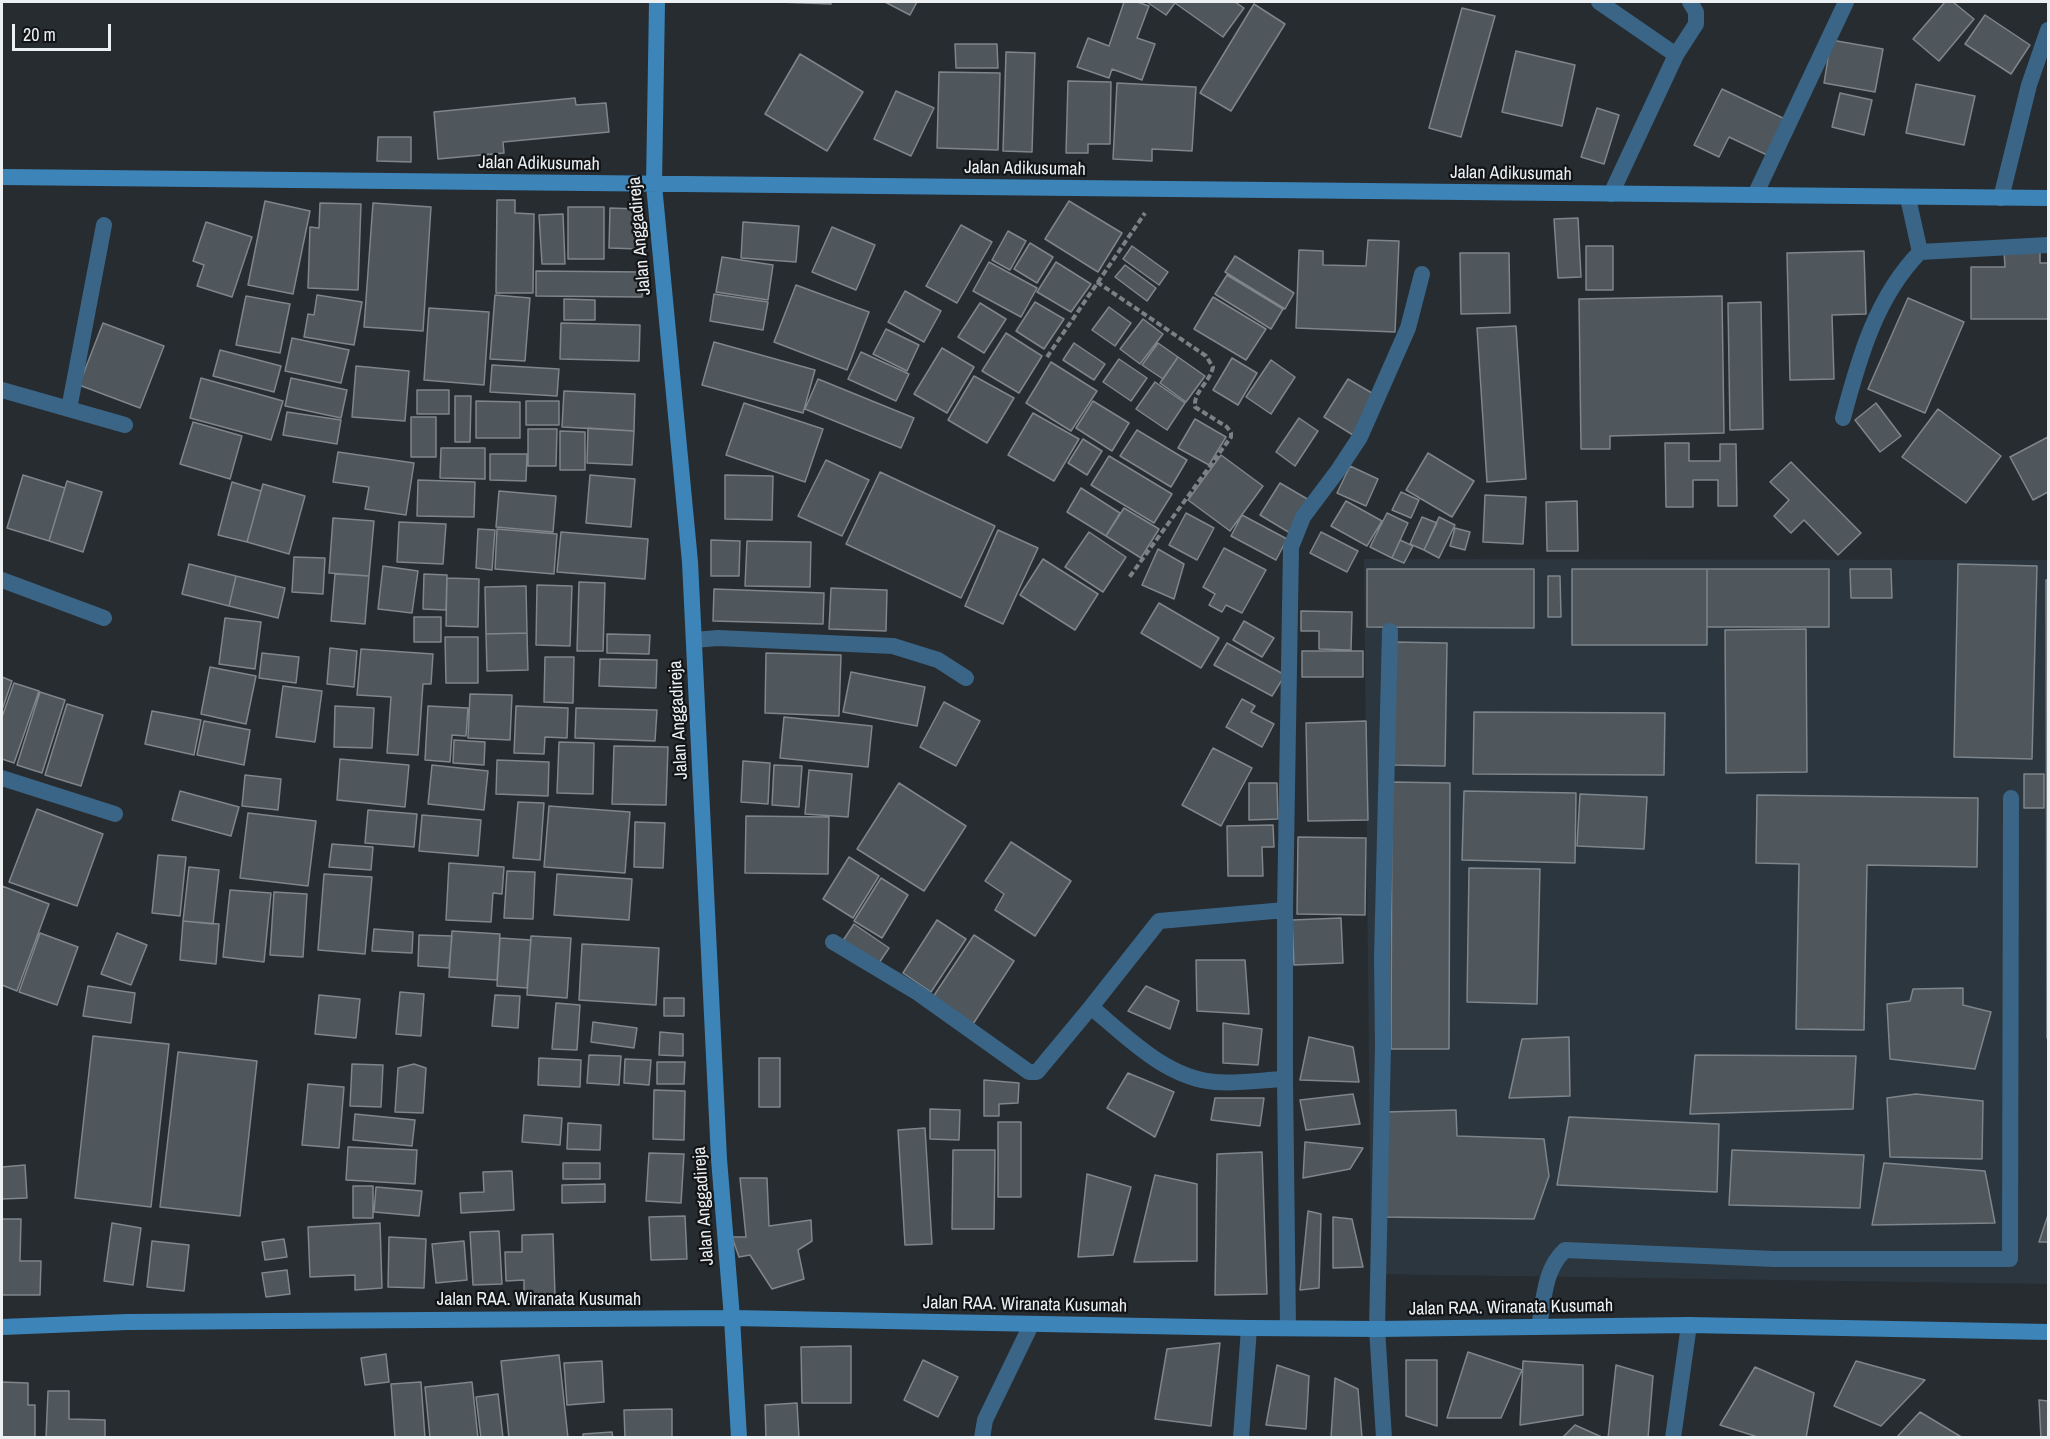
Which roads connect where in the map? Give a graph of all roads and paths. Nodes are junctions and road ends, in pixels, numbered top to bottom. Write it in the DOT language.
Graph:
graph roads {
  1 [pos="657,2"];
  2 [pos="1599,2"];
  3 [pos="1690,2"];
  4 [pos="1846,2"];
  5 [pos="2049,30"];
  6 [pos="1676,55"];
  7 [pos="2,177"];
  8 [pos="654,185"];
  9 [pos="1161,190"];
  10 [pos="1611,194"];
  11 [pos="1755,195"];
  12 [pos="1908,198"];
  13 [pos="2001,198"];
  14 [pos="2049,198"];
  15 [pos="104,225"];
  16 [pos="2049,245"];
  17 [pos="1920,252"];
  18 [pos="1422,274"];
  19 [pos="1097,282"];
  20 [pos="1047,357"];
  21 [pos="2,390"];
  22 [pos="69,409"];
  23 [pos="1843,418"];
  24 [pos="125,425"];
  25 [pos="1128,579"];
  26 [pos="2,580"];
  27 [pos="104,618"];
  28 [pos="1390,631"];
  29 [pos="694,640"];
  30 [pos="966,678"];
  31 [pos="2,778"];
  32 [pos="2011,798"];
  33 [pos="115,814"];
  34 [pos="1285,910"];
  35 [pos="833,942"];
  36 [pos="1090,1007"];
  37 [pos="1285,1079"];
  38 [pos="732,1318"];
  39 [pos="1030,1325"];
  40 [pos="1689,1325"];
  41 [pos="2,1327"];
  42 [pos="1288,1327"];
  43 [pos="1539,1327"];
  44 [pos="1249,1328"];
  45 [pos="1377,1329"];
  46 [pos="2049,1332"];
  47 [pos="740,1437"];
  48 [pos="982,1437"];
  49 [pos="1241,1437"];
  50 [pos="1384,1437"];
  51 [pos="1673,1437"];
  1 -- 8 [label="main road, Jalan Anggadireja"];
  2 -- 6 [label="street"];
  3 -- 6 [label="street"];
  4 -- 11 [label="street"];
  5 -- 13 [label="street"];
  6 -- 10 [label="street"];
  7 -- 8 [label="main road, Jalan Adikusumah"];
  8 -- 9 [label="main road, Jalan Adikusumah"];
  8 -- 29 [label="main road, Jalan Anggadireja"];
  9 -- 10 [label="main road, Jalan Adikusumah"];
  9 -- 19 [label="path"];
  10 -- 11 [label="main road, Jalan Adikusumah"];
  11 -- 12 [label="main road, Jalan Adikusumah"];
  12 -- 13 [label="main road, Jalan Adikusumah"];
  12 -- 17 [label="street"];
  13 -- 14 [label="main road, Jalan Adikusumah"];
  15 -- 22 [label="street"];
  16 -- 17 [label="street"];
  17 -- 23 [label="street"];
  18 -- 34 [label="street"];
  19 -- 20 [label="path"];
  19 -- 25 [label="path"];
  21 -- 22 [label="street"];
  22 -- 24 [label="street"];
  26 -- 27 [label="street"];
  28 -- 45 [label="street"];
  29 -- 30 [label="street"];
  29 -- 38 [label="main road, Jalan Anggadireja"];
  31 -- 33 [label="street"];
  32 -- 43 [label="street"];
  34 -- 36 [label="street"];
  34 -- 37 [label="street"];
  35 -- 36 [label="street"];
  36 -- 37 [label="street"];
  37 -- 42 [label="street"];
  38 -- 39 [label="main road, Jalan RAA. Wiranata Kusumah"];
  38 -- 41 [label="main road, Jalan RAA. Wiranata Kusumah"];
  38 -- 47 [label="main road, Jalan Anggadireja"];
  39 -- 44 [label="main road, Jalan RAA. Wiranata Kusumah"];
  39 -- 48 [label="street"];
  40 -- 43 [label="main road, Jalan RAA. Wiranata Kusumah"];
  40 -- 46 [label="main road, Jalan RAA. Wiranata Kusumah"];
  40 -- 51 [label="street"];
  42 -- 44 [label="main road, Jalan RAA. Wiranata Kusumah"];
  42 -- 45 [label="main road, Jalan RAA. Wiranata Kusumah"];
  43 -- 45 [label="main road, Jalan RAA. Wiranata Kusumah"];
  44 -- 49 [label="street"];
  45 -- 50 [label="street"];
}
